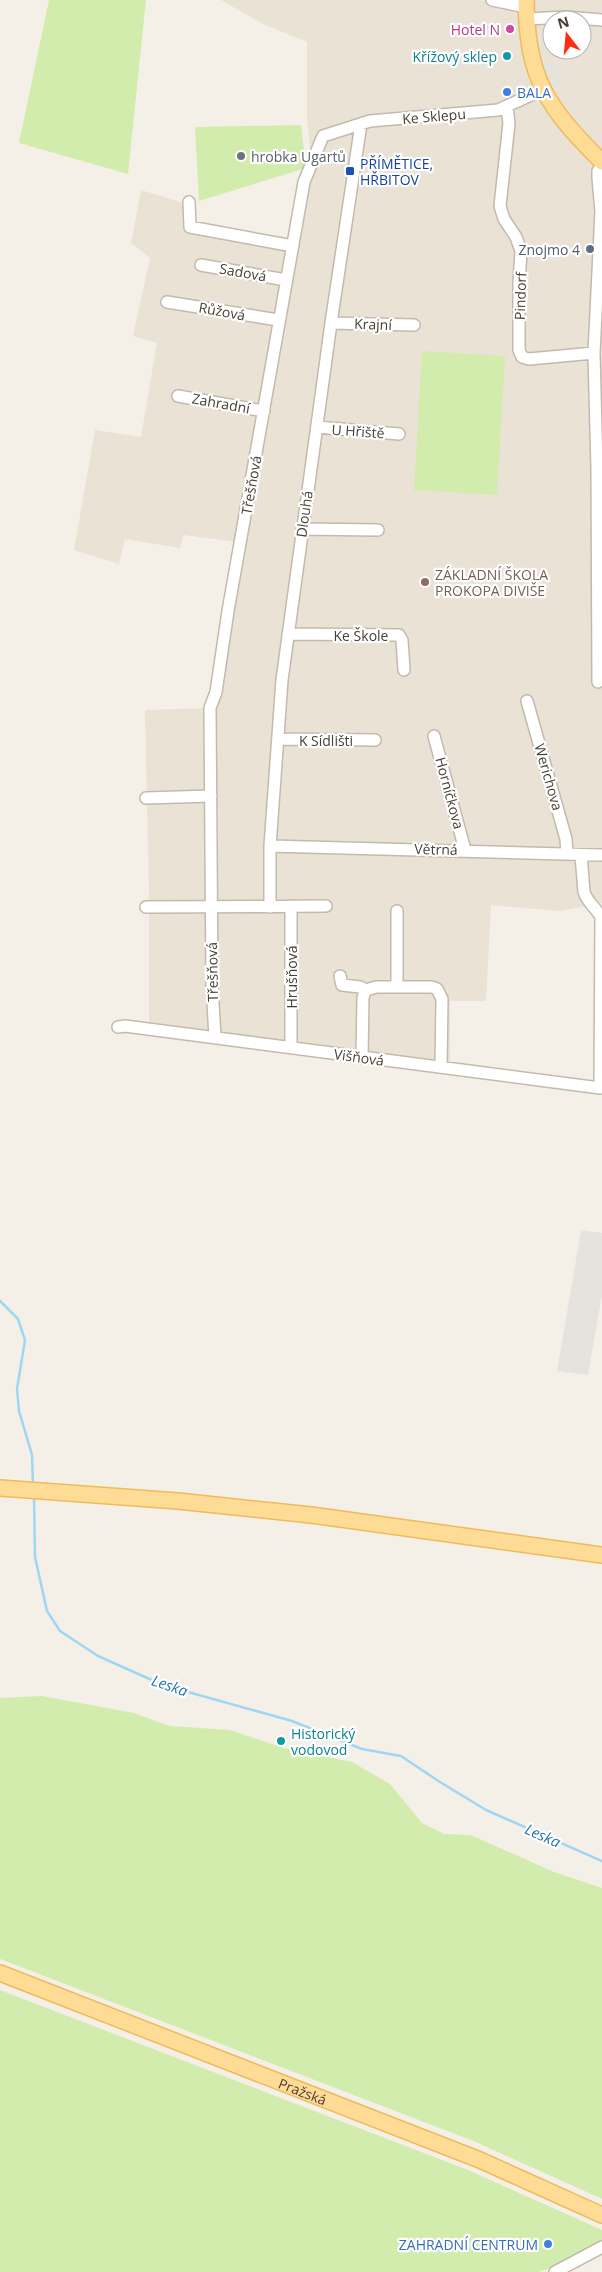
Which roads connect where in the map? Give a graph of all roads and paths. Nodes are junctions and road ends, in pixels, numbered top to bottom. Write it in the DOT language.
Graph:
graph roads {
  1 [pos="492,0"];
  2 [pos="526,9"];
  3 [pos="602,20"];
  4 [pos="542,90"];
  5 [pos="507,108"];
  6 [pos="361,124"];
  7 [pos="602,164"];
  8 [pos="189,202"];
  9 [pos="293,246"];
  10 [pos="201,265"];
  11 [pos="286,280"];
  12 [pos="167,302"];
  13 [pos="278,320"];
  14 [pos="331,323"];
  15 [pos="414,325"];
  16 [pos="594,353"];
  17 [pos="178,396"];
  18 [pos="264,411"];
  19 [pos="317,427"];
  20 [pos="399,434"];
  21 [pos="302,529"];
  22 [pos="378,530"];
  23 [pos="600,551"];
  24 [pos="288,634"];
  25 [pos="404,670"];
  26 [pos="598,682"];
  27 [pos="527,701"];
  28 [pos="434,736"];
  29 [pos="278,739"];
  30 [pos="375,740"];
  31 [pos="211,796"];
  32 [pos="146,798"];
  33 [pos="270,846"];
  34 [pos="465,850"];
  35 [pos="567,854"];
  36 [pos="582,855"];
  37 [pos="602,855"];
  38 [pos="292,906"];
  39 [pos="326,906"];
  40 [pos="146,907"];
  41 [pos="270,907"];
  42 [pos="212,908"];
  43 [pos="397,911"];
  44 [pos="340,976"];
  45 [pos="397,986"];
  46 [pos="366,990"];
  47 [pos="118,1027"];
  48 [pos="215,1037"];
  49 [pos="291,1047"];
  50 [pos="362,1058"];
  51 [pos="441,1067"];
  52 [pos="2,1488"];
  53 [pos="602,1555"];
  54 [pos="0,1973"];
  55 [pos="602,2215"];
  56 [pos="602,2247"];
  57 [pos="556,2272"];
  1 -- 2 [label="street"];
  2 -- 3 [label="street"];
  2 -- 4 [label="main road"];
  4 -- 5 [label="street"];
  4 -- 7 [label="main road"];
  5 -- 6 [label="street, Ke Sklepu"];
  5 -- 16 [label="street, Pindorf"];
  6 -- 9 [label="street, Třešňová"];
  6 -- 14 [label="street, Dlouhá"];
  7 -- 16 [label="street"];
  8 -- 9 [label="street"];
  9 -- 11 [label="street, Třešňová"];
  10 -- 11 [label="street, Sadová"];
  11 -- 13 [label="street, Třešňová"];
  12 -- 13 [label="street, Růžová"];
  13 -- 18 [label="street, Třešňová"];
  14 -- 15 [label="street, Krajní"];
  14 -- 19 [label="street, Dlouhá"];
  16 -- 23 [label="street"];
  17 -- 18 [label="street, Zahradní"];
  18 -- 31 [label="street, Třešňová"];
  19 -- 20 [label="street, U Hřiště"];
  19 -- 21 [label="street, Dlouhá"];
  21 -- 22 [label="street"];
  21 -- 24 [label="street, Dlouhá"];
  23 -- 26 [label="street"];
  24 -- 25 [label="street, Ke Škole"];
  24 -- 29 [label="street, Dlouhá"];
  27 -- 35 [label="street, Werichova"];
  28 -- 34 [label="street, Horníčkova"];
  29 -- 30 [label="street, K Sídlišti"];
  29 -- 33 [label="street, Dlouhá"];
  31 -- 32 [label="street"];
  31 -- 42 [label="street, Třešňová"];
  33 -- 34 [label="street, Větrná"];
  33 -- 41 [label="street, Dlouhá"];
  34 -- 35 [label="street, Větrná"];
  35 -- 36 [label="street, Větrná"];
  36 -- 37 [label="street, Větrná"];
  36 -- 51 [label="street, Višňová"];
  38 -- 39 [label="street"];
  38 -- 41 [label="street"];
  38 -- 49 [label="street, Hrušňová"];
  40 -- 42 [label="street"];
  41 -- 42 [label="street"];
  42 -- 48 [label="street, Třešňová"];
  43 -- 45 [label="street"];
  44 -- 46 [label="street"];
  45 -- 46 [label="street"];
  45 -- 51 [label="street"];
  46 -- 50 [label="street"];
  47 -- 48 [label="street, Višňová"];
  48 -- 49 [label="street, Višňová"];
  49 -- 50 [label="street, Višňová"];
  50 -- 51 [label="street, Višňová"];
  52 -- 53 [label="main road"];
  54 -- 55 [label="main road, Pražská"];
  56 -- 57 [label="street"];
}
